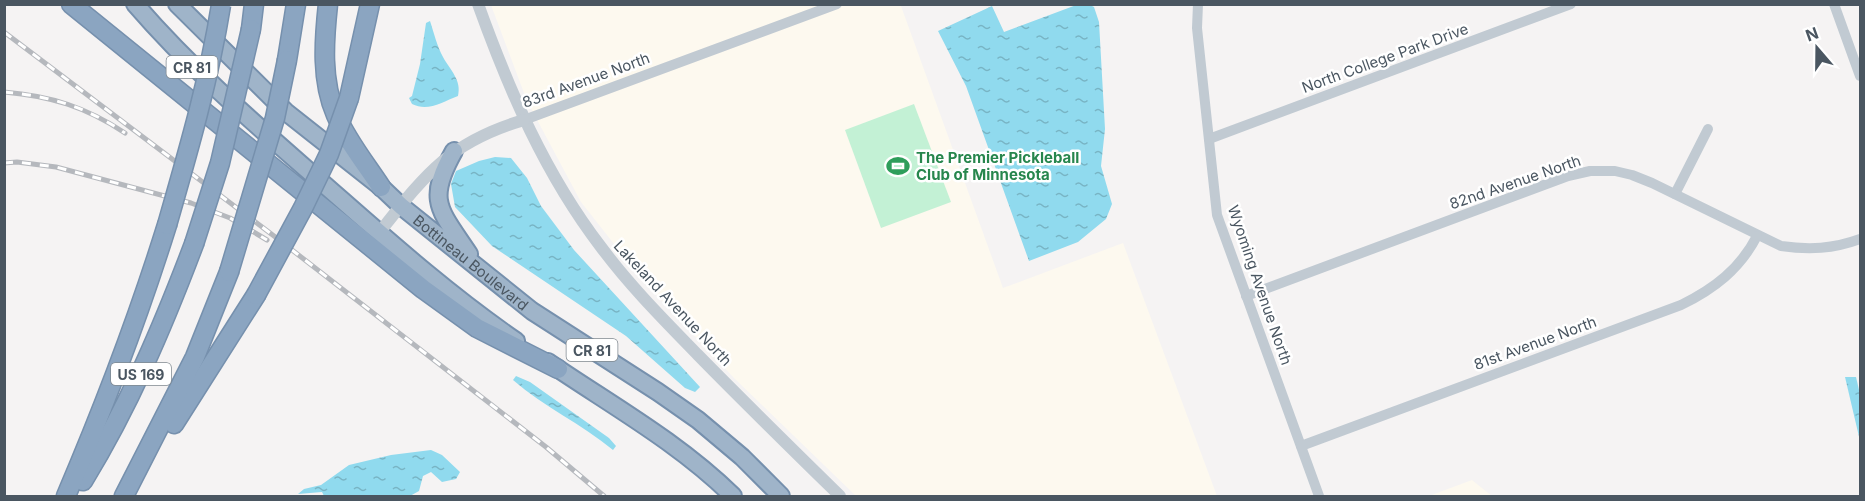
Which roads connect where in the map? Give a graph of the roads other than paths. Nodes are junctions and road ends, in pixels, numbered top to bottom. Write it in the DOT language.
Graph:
graph roads {
  1 [pos="71,4"];
  2 [pos="135,4"];
  3 [pos="177,4"];
  4 [pos="254,4"];
  5 [pos="296,4"];
  6 [pos="328,4"];
  7 [pos="370,4"];
  8 [pos="478,4"];
  9 [pos="837,4"];
  10 [pos="1198,4"];
  11 [pos="1571,4"];
  12 [pos="1834,4"];
  13 [pos="221,5"];
  14 [pos="1860,76"];
  15 [pos="524,120"];
  16 [pos="1708,129"];
  17 [pos="1209,139"];
  18 [pos="454,151"];
  19 [pos="381,187"];
  20 [pos="1675,194"];
  21 [pos="400,206"];
  22 [pos="379,233"];
  23 [pos="1757,236"];
  24 [pos="1860,239"];
  25 [pos="477,267"];
  26 [pos="1246,296"];
  27 [pos="558,369"];
  28 [pos="1301,446"];
  29 [pos="66,496"];
  30 [pos="73,496"];
  31 [pos="126,496"];
  32 [pos="733,496"];
  33 [pos="781,496"];
  34 [pos="840,496"];
  35 [pos="1319,496"];
  1 -- 27 [label="highway"];
  2 -- 22 [label="highway, CR 81"];
  3 -- 19 [label="highway, Bottineau Boulevard / CR 81"];
  4 -- 30 [label="highway, US 169, bridge"];
  5 -- 31 [label="highway, US 169, bridge"];
  6 -- 19 [label="highway"];
  7 -- 31 [label="highway, bridge"];
  8 -- 15 [label="street, Lakeland Avenue North"];
  9 -- 15 [label="street, 83rd Avenue North"];
  10 -- 17 [label="street, Wyoming Avenue North"];
  11 -- 17 [label="street, North College Park Drive"];
  12 -- 14 [label="street"];
  13 -- 29 [label="highway, bridge"];
  15 -- 18 [label="street, 83rd Avenue North"];
  15 -- 34 [label="street, Lakeland Avenue North"];
  16 -- 20 [label="street"];
  17 -- 26 [label="street, Wyoming Avenue North"];
  18 -- 21 [label="street, 83rd Avenue North"];
  18 -- 25 [label="highway"];
  19 -- 21 [label="highway, Bottineau Boulevard / CR 81"];
  20 -- 23 [label="street, 82nd Avenue North"];
  20 -- 26 [label="street, 82nd Avenue North"];
  21 -- 22 [label="street, 83rd Avenue North"];
  21 -- 25 [label="highway, Bottineau Boulevard / CR 81"];
  22 -- 27 [label="highway, CR 81"];
  23 -- 24 [label="street, 82nd Avenue North"];
  23 -- 28 [label="street, 81st Avenue North"];
  25 -- 33 [label="highway, Bottineau Boulevard / CR 81"];
  26 -- 28 [label="street, Wyoming Avenue North"];
  27 -- 32 [label="highway, CR 81"];
  28 -- 35 [label="street, Wyoming Avenue North"];
}
